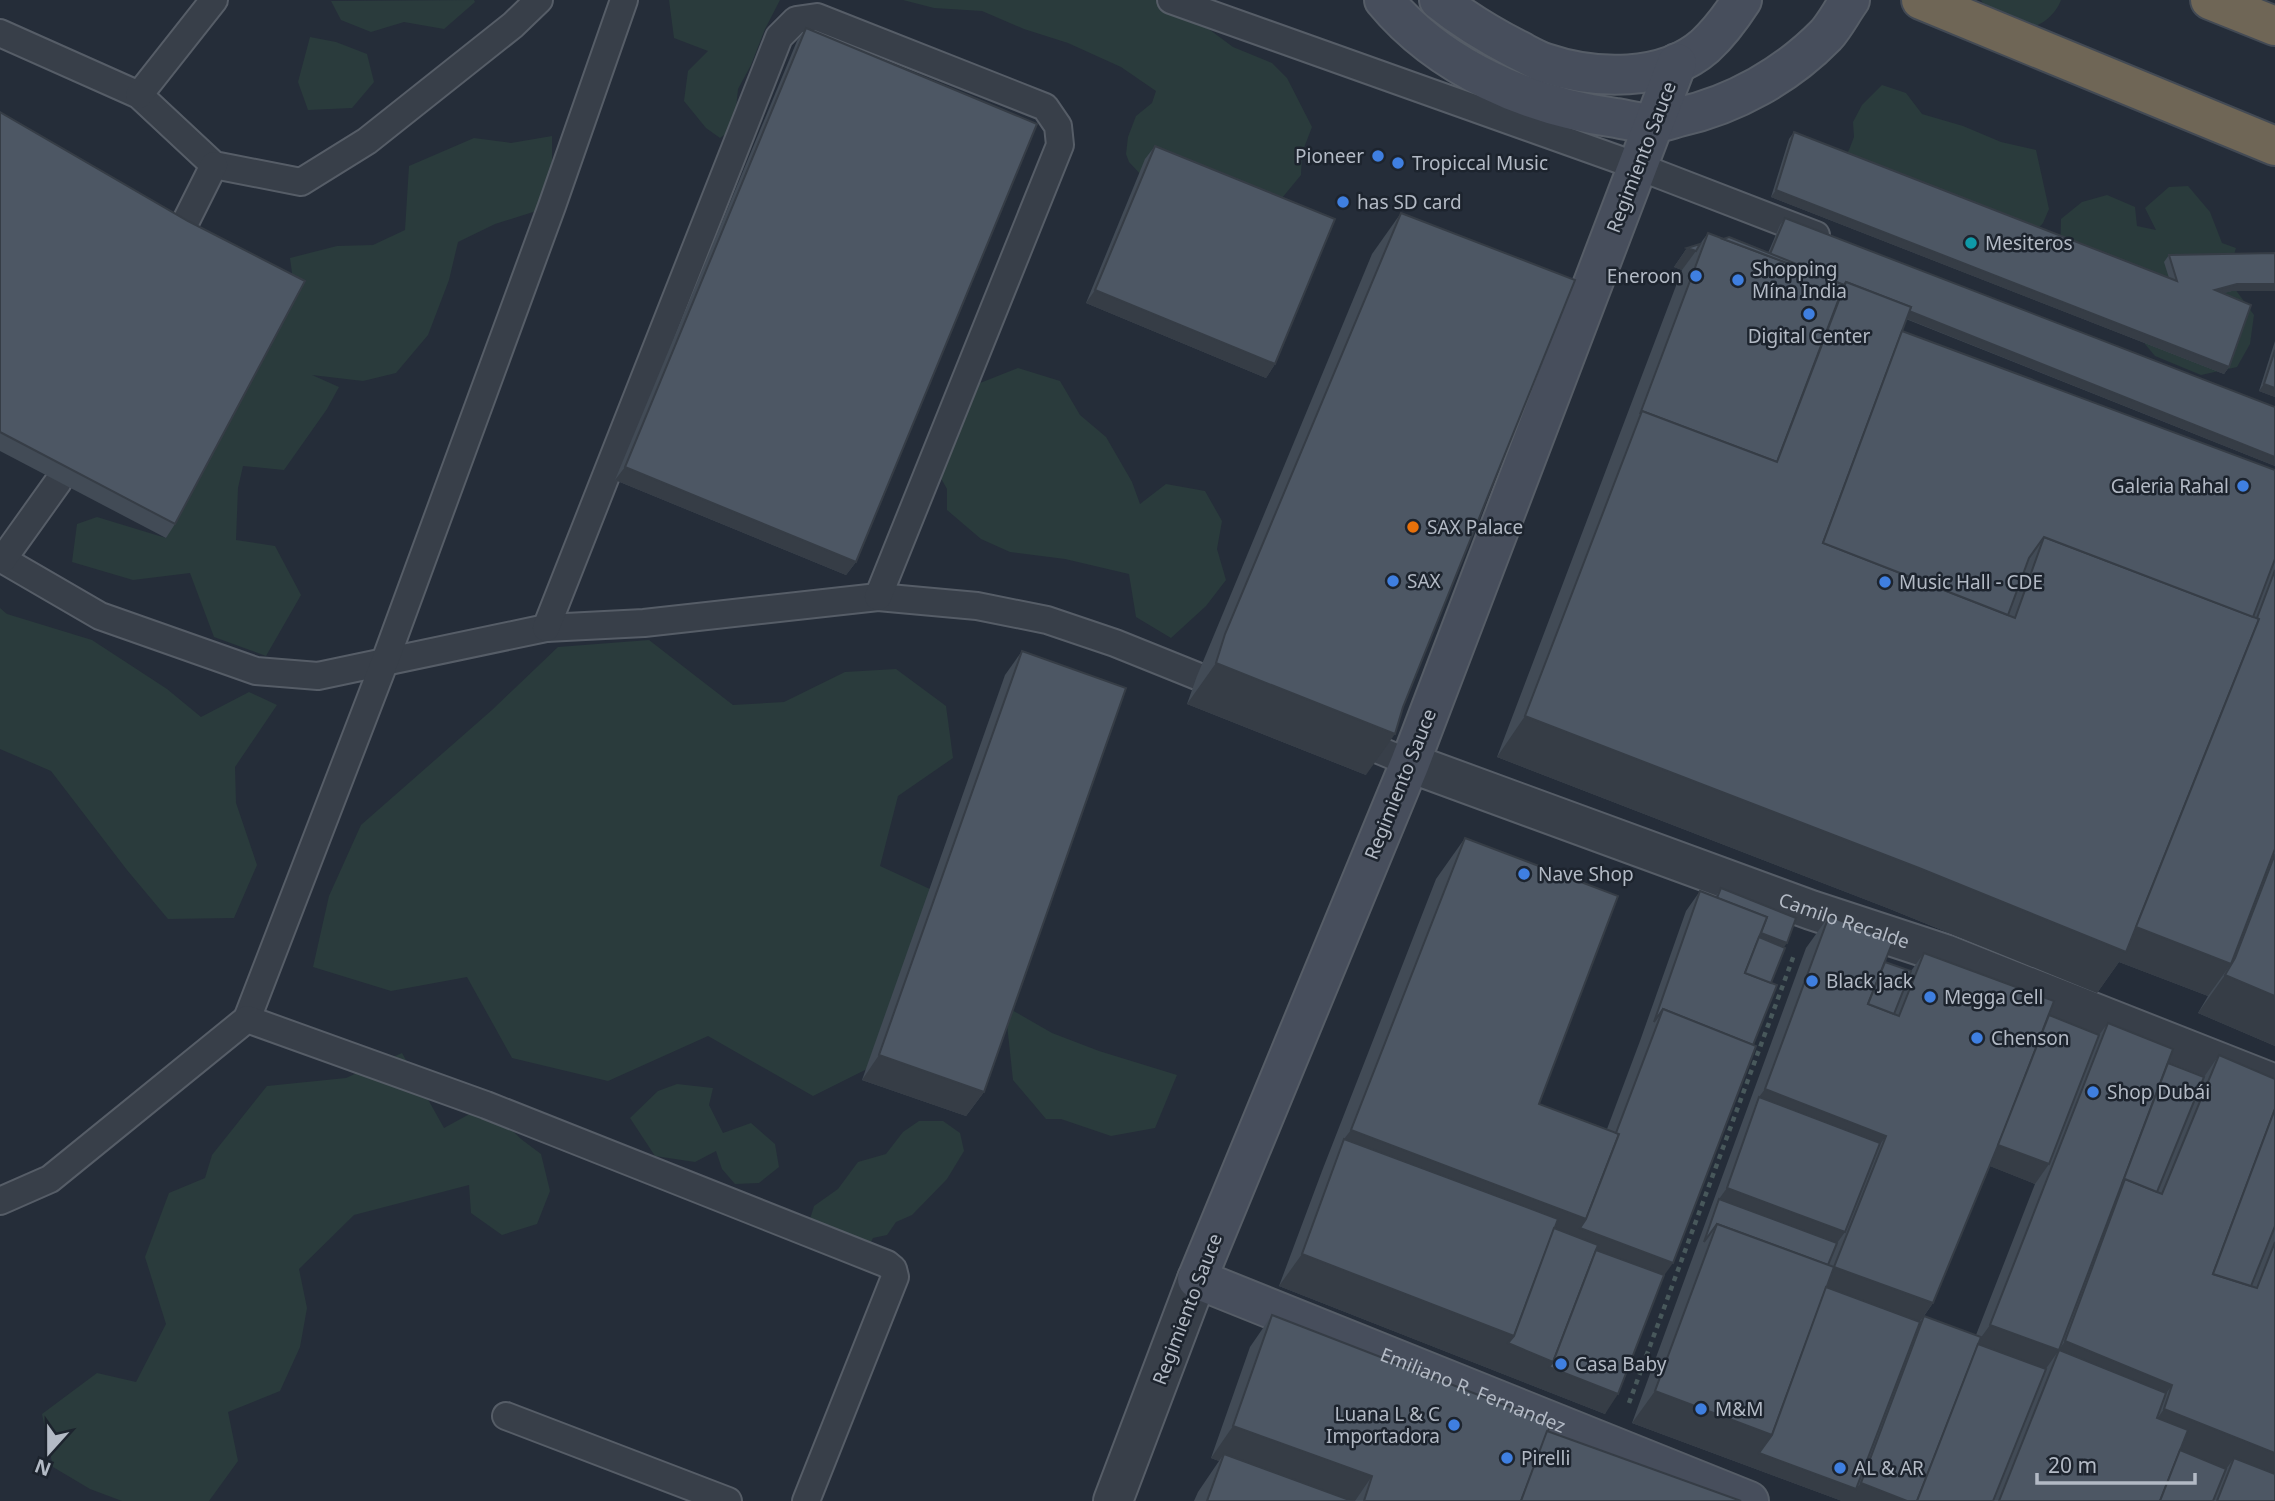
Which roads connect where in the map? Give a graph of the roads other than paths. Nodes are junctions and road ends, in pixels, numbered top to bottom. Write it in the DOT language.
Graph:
graph roads {
  1 [pos="215,0"];
  2 [pos="539,0"];
  3 [pos="624,0"];
  4 [pos="1171,0"];
  5 [pos="1384,0"];
  6 [pos="1439,0"];
  7 [pos="1742,0"];
  8 [pos="1850,0"];
  9 [pos="1921,0"];
  10 [pos="2210,0"];
  11 [pos="1228,9"];
  12 [pos="2275,26"];
  13 [pos="0,33"];
  14 [pos="1677,63"];
  15 [pos="139,96"];
  16 [pos="1654,123"];
  17 [pos="2275,146"];
  18 [pos="214,165"];
  19 [pos="1637,166"];
  20 [pos="179,234"];
  21 [pos="1845,246"];
  22 [pos="58,482"];
  23 [pos="2,559"];
  24 [pos="878,597"];
  25 [pos="546,628"];
  26 [pos="385,661"];
  27 [pos="1196,676"];
  28 [pos="1374,748"];
  29 [pos="1410,763"];
  30 [pos="247,1019"];
  31 [pos="2275,1084"];
  32 [pos="0,1201"];
  33 [pos="1197,1279"];
  34 [pos="506,1416"];
  35 [pos="728,1501"];
  36 [pos="806,1501"];
  37 [pos="1114,1501"];
  38 [pos="1749,1501"];
  1 -- 15 [label="lane"];
  2 -- 18 [label="lane"];
  3 -- 26 [label="lane"];
  4 -- 11 [label="lane"];
  5 -- 16 [label="street"];
  6 -- 14 [label="street"];
  7 -- 14 [label="street"];
  8 -- 16 [label="street"];
  9 -- 17 [label="highway"];
  10 -- 12 [label="highway"];
  11 -- 19 [label="lane"];
  13 -- 15 [label="lane"];
  14 -- 16 [label="street, Regimiento Sauce"];
  15 -- 18 [label="lane"];
  16 -- 19 [label="street, Regimiento Sauce"];
  18 -- 20 [label="lane"];
  19 -- 21 [label="lane"];
  19 -- 29 [label="street, Regimiento Sauce"];
  22 -- 23 [label="lane"];
  23 -- 26 [label="lane"];
  24 -- 25 [label="lane"];
  24 -- 25 [label="lane"];
  24 -- 27 [label="lane"];
  25 -- 26 [label="lane"];
  26 -- 30 [label="lane"];
  28 -- 29 [label="lane"];
  29 -- 31 [label="street, Camilo Recalde"];
  29 -- 33 [label="street, Regimiento Sauce"];
  30 -- 32 [label="lane"];
  30 -- 36 [label="lane"];
  33 -- 37 [label="street, Regimiento Sauce"];
  33 -- 38 [label="street, Emiliano R. Fernandez"];
  34 -- 35 [label="lane"];
}
